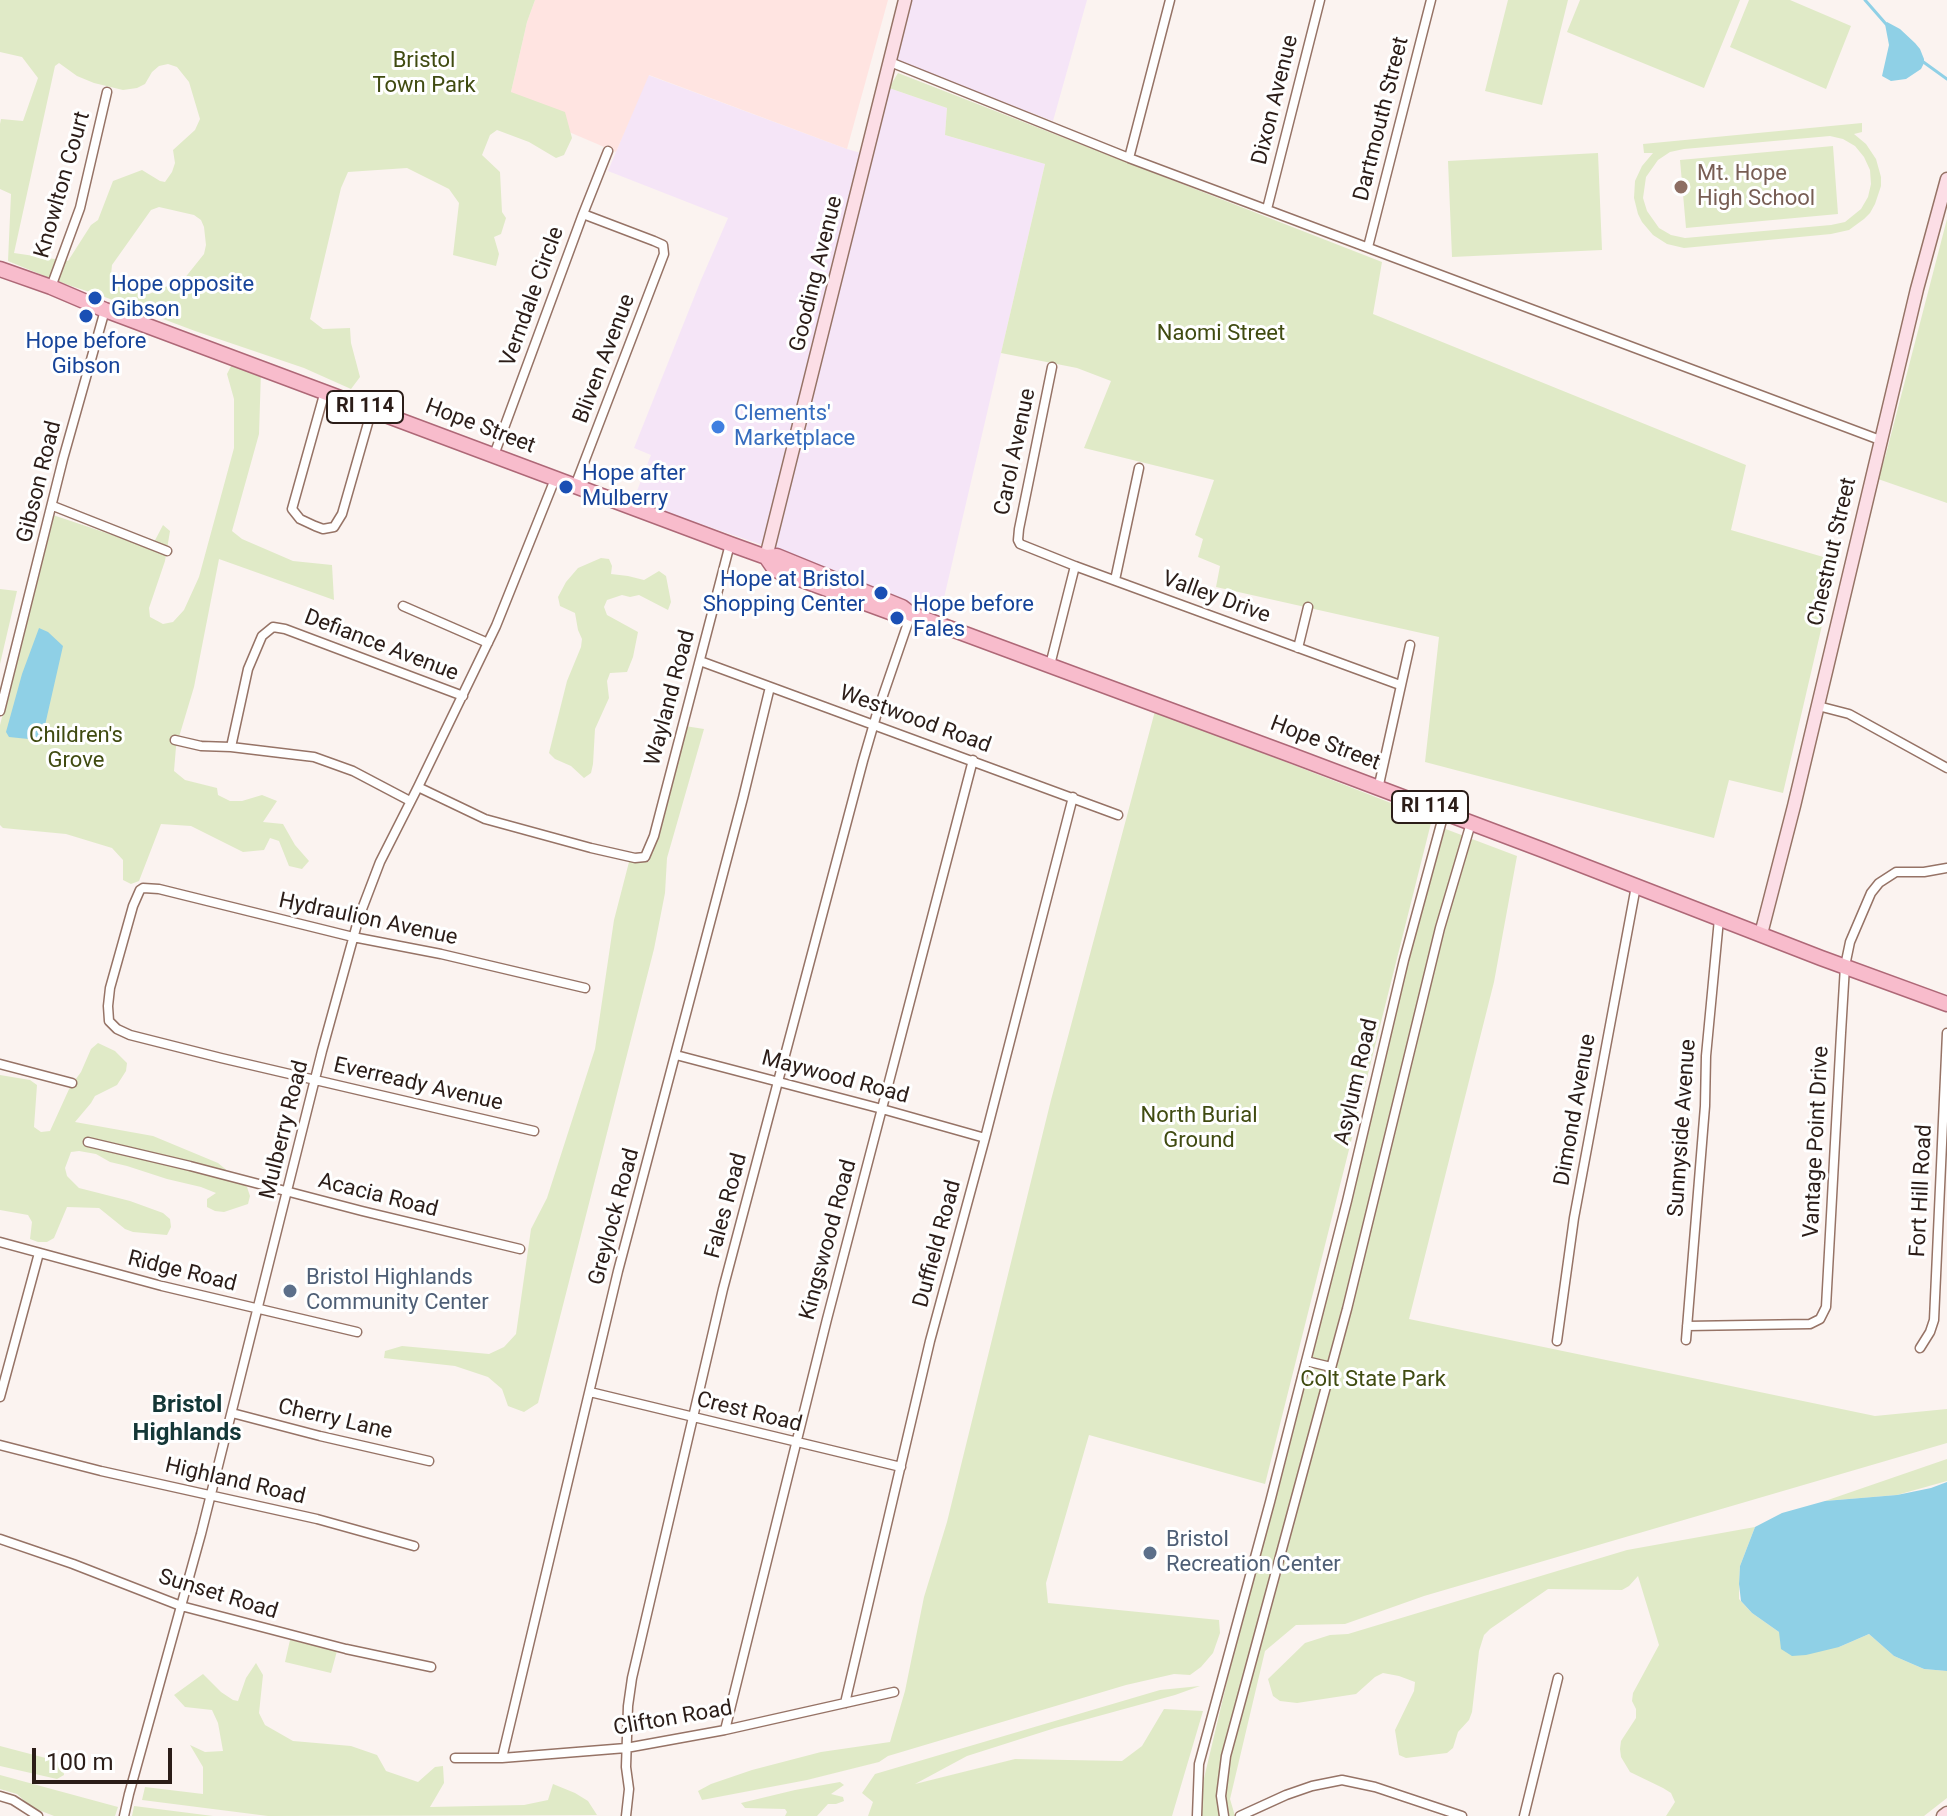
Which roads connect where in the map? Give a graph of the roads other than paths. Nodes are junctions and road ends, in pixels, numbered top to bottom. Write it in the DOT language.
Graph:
graph roads {
  1 [pos="905,0"];
  2 [pos="1170,0"];
  3 [pos="1320,0"];
  4 [pos="1431,0"];
  5 [pos="890,62"];
  6 [pos="107,92"];
  7 [pos="608,151"];
  8 [pos="1129,158"];
  9 [pos="1947,179"];
  10 [pos="1267,209"];
  11 [pos="583,214"];
  12 [pos="1368,247"];
  13 [pos="0,269"];
  14 [pos="51,287"];
  15 [pos="105,310"];
  16 [pos="1052,367"];
  17 [pos="325,391"];
  18 [pos="372,409"];
  19 [pos="1880,440"];
  20 [pos="494,455"];
  21 [pos="1139,468"];
  22 [pos="555,479"];
  23 [pos="575,486"];
  24 [pos="53,506"];
  25 [pos="730,544"];
  26 [pos="1020,544"];
  27 [pos="167,551"];
  28 [pos="766,557"];
  29 [pos="1075,566"];
  30 [pos="1115,580"];
  31 [pos="403,606"];
  32 [pos="1308,607"];
  33 [pos="911,614"];
  34 [pos="488,643"];
  35 [pos="1410,645"];
  36 [pos="1298,648"];
  37 [pos="700,661"];
  38 [pos="1050,665"];
  39 [pos="1400,685"];
  40 [pos="770,687"];
  41 [pos="463,696"];
  42 [pos="1818,706"];
  43 [pos="0,711"];
  44 [pos="873,725"];
  45 [pos="175,740"];
  46 [pos="231,747"];
  47 [pos="973,760"];
  48 [pos="1947,768"];
  49 [pos="418,787"];
  50 [pos="1378,789"];
  51 [pos="1073,797"];
  52 [pos="410,801"];
  53 [pos="1444,813"];
  54 [pos="1118,815"];
  55 [pos="1471,823"];
  56 [pos="1947,868"];
  57 [pos="1636,886"];
  58 [pos="1719,919"];
  59 [pos="1761,934"];
  60 [pos="353,937"];
  61 [pos="1845,966"];
  62 [pos="585,988"];
  63 [pos="1947,1004"];
  64 [pos="110,1023"];
  65 [pos="1947,1033"];
  66 [pos="676,1055"];
  67 [pos="0,1064"];
  68 [pos="316,1079"];
  69 [pos="778,1081"];
  70 [pos="72,1083"];
  71 [pos="882,1109"];
  72 [pos="534,1131"];
  73 [pos="985,1138"];
  74 [pos="88,1142"];
  75 [pos="288,1192"];
  76 [pos="0,1242"];
  77 [pos="520,1249"];
  78 [pos="39,1253"];
  79 [pos="259,1309"];
  80 [pos="1687,1326"];
  81 [pos="357,1332"];
  82 [pos="1686,1340"];
  83 [pos="1557,1341"];
  84 [pos="1920,1348"];
  85 [pos="1306,1361"];
  86 [pos="1331,1367"];
  87 [pos="590,1392"];
  88 [pos="0,1397"];
  89 [pos="232,1413"];
  90 [pos="693,1418"];
  91 [pos="796,1443"];
  92 [pos="0,1445"];
  93 [pos="429,1461"];
  94 [pos="901,1467"];
  95 [pos="211,1495"];
  96 [pos="0,1539"];
  97 [pos="414,1546"];
  98 [pos="181,1606"];
  99 [pos="431,1667"];
  100 [pos="1558,1678"];
  101 [pos="894,1692"];
  102 [pos="845,1703"];
  103 [pos="725,1730"];
  104 [pos="626,1748"];
  105 [pos="455,1758"];
  106 [pos="502,1758"];
  107 [pos="0,1796"];
  108 [pos="38,1816"];
  109 [pos="124,1816"];
  110 [pos="626,1816"];
  111 [pos="1197,1816"];
  112 [pos="1224,1816"];
  113 [pos="1240,1816"];
  114 [pos="1462,1816"];
  115 [pos="1524,1816"];
  1 -- 5 [label="street, Gooding Avenue"];
  2 -- 8 [label="street"];
  3 -- 10 [label="street, Dixon Avenue"];
  4 -- 12 [label="street, Dartmouth Street"];
  5 -- 8 [label="street"];
  5 -- 28 [label="street, Gooding Avenue"];
  6 -- 14 [label="street, Knowlton Court"];
  7 -- 11 [label="street, Verndale Circle"];
  8 -- 10 [label="street"];
  9 -- 19 [label="street, Chestnut Street"];
  10 -- 12 [label="street"];
  11 -- 20 [label="street, Verndale Circle"];
  11 -- 23 [label="street, Bliven Avenue"];
  12 -- 19 [label="street"];
  13 -- 14 [label="main road, Hope Street / RI 114"];
  14 -- 15 [label="main road, Hope Street / RI 114"];
  15 -- 17 [label="main road, Hope Street / RI 114"];
  15 -- 24 [label="street, Gibson Road"];
  16 -- 26 [label="street, Carol Avenue"];
  17 -- 18 [label="main road, Hope Street / RI 114"];
  17 -- 18 [label="street"];
  18 -- 20 [label="main road, Hope Street / RI 114"];
  19 -- 42 [label="street, Chestnut Street"];
  20 -- 22 [label="main road, Hope Street / RI 114"];
  21 -- 30 [label="street"];
  22 -- 23 [label="main road, Hope Street / RI 114"];
  22 -- 34 [label="street, Mulberry Road"];
  23 -- 25 [label="main road, Hope Street / RI 114"];
  24 -- 27 [label="street"];
  24 -- 43 [label="street, Gibson Road"];
  25 -- 28 [label="main road, Hope Street / RI 114"];
  25 -- 37 [label="street, Wayland Road"];
  26 -- 29 [label="street, Valley Drive"];
  28 -- 33 [label="main road, Hope Street / RI 114"];
  29 -- 30 [label="street, Valley Drive"];
  29 -- 38 [label="street"];
  30 -- 36 [label="street, Valley Drive"];
  31 -- 34 [label="street"];
  32 -- 36 [label="street"];
  33 -- 38 [label="main road, Hope Street / RI 114"];
  33 -- 44 [label="street, Fales Road"];
  34 -- 41 [label="street, Mulberry Road"];
  35 -- 39 [label="street"];
  36 -- 39 [label="street, Valley Drive"];
  37 -- 40 [label="street, Westwood Road"];
  37 -- 49 [label="street, Wayland Road"];
  38 -- 50 [label="main road, Hope Street / RI 114"];
  39 -- 50 [label="street"];
  40 -- 44 [label="street, Westwood Road"];
  40 -- 66 [label="street, Greylock Road"];
  41 -- 46 [label="street, Defiance Avenue"];
  41 -- 49 [label="street, Mulberry Road"];
  42 -- 48 [label="street"];
  42 -- 59 [label="street, Chestnut Street"];
  44 -- 47 [label="street, Westwood Road"];
  44 -- 69 [label="street, Fales Road"];
  45 -- 46 [label="street"];
  46 -- 52 [label="street"];
  47 -- 51 [label="street, Westwood Road"];
  47 -- 71 [label="street, Kingswood Road"];
  49 -- 52 [label="street, Mulberry Road"];
  50 -- 53 [label="main road, Hope Street / RI 114"];
  51 -- 54 [label="street, Westwood Road"];
  51 -- 73 [label="street, Duffield Road"];
  52 -- 60 [label="street, Mulberry Road"];
  53 -- 55 [label="main road, Hope Street / RI 114"];
  53 -- 85 [label="street, Asylum Road"];
  55 -- 57 [label="main road, Hope Street / RI 114"];
  55 -- 86 [label="street, Asylum Road"];
  56 -- 61 [label="street, Vantage Point Drive"];
  57 -- 58 [label="main road, Hope Street / RI 114"];
  57 -- 83 [label="street, Dimond Avenue"];
  58 -- 59 [label="main road, Hope Street / RI 114"];
  58 -- 80 [label="street, Sunnyside Avenue"];
  59 -- 61 [label="main road, Hope Street / RI 114"];
  60 -- 62 [label="street, Hydraulion Avenue"];
  60 -- 64 [label="street, Hydraulion Avenue"];
  60 -- 68 [label="street, Mulberry Road"];
  61 -- 63 [label="main road, Hope Street / RI 114"];
  61 -- 80 [label="street, Vantage Point Drive"];
  64 -- 68 [label="street, Everready Avenue"];
  65 -- 84 [label="street, Fort Hill Road"];
  66 -- 69 [label="street, Maywood Road"];
  66 -- 87 [label="street, Greylock Road"];
  67 -- 70 [label="street"];
  68 -- 72 [label="street, Everready Avenue"];
  68 -- 75 [label="street, Mulberry Road"];
  69 -- 71 [label="street, Maywood Road"];
  69 -- 90 [label="street, Fales Road"];
  71 -- 73 [label="street, Maywood Road"];
  71 -- 91 [label="street, Kingswood Road"];
  73 -- 94 [label="street, Duffield Road"];
  74 -- 75 [label="street, Acacia Road"];
  75 -- 77 [label="street, Acacia Road"];
  75 -- 79 [label="street, Mulberry Road"];
  76 -- 78 [label="street, Ridge Road"];
  78 -- 79 [label="street, Ridge Road"];
  78 -- 88 [label="street"];
  79 -- 81 [label="street, Ridge Road"];
  79 -- 89 [label="street, Mulberry Road"];
  80 -- 82 [label="street, Sunnyside Avenue"];
  85 -- 86 [label="street"];
  85 -- 111 [label="street, Asylum Road"];
  86 -- 112 [label="street, Asylum Road"];
  87 -- 90 [label="street, Crest Road"];
  87 -- 106 [label="street, Greylock Road"];
  89 -- 93 [label="street, Cherry Lane"];
  89 -- 95 [label="street, Mulberry Road"];
  90 -- 91 [label="street, Crest Road"];
  90 -- 104 [label="street, Fales Road"];
  91 -- 94 [label="street, Crest Road"];
  91 -- 103 [label="street, Kingswood Road"];
  92 -- 95 [label="street, Highland Road"];
  94 -- 102 [label="street, Duffield Road"];
  95 -- 97 [label="street, Highland Road"];
  95 -- 98 [label="street, Mulberry Road"];
  96 -- 98 [label="street, Sunset Road"];
  98 -- 99 [label="street, Sunset Road"];
  98 -- 109 [label="street, Mulberry Road"];
  100 -- 115 [label="street"];
  101 -- 102 [label="street, Clifton Road"];
  102 -- 103 [label="street, Clifton Road"];
  103 -- 104 [label="street, Clifton Road"];
  104 -- 106 [label="street, Clifton Road"];
  104 -- 110 [label="street, Fales Road"];
  105 -- 106 [label="street, Clifton Road"];
  107 -- 108 [label="street"];
  113 -- 114 [label="street"];
}
